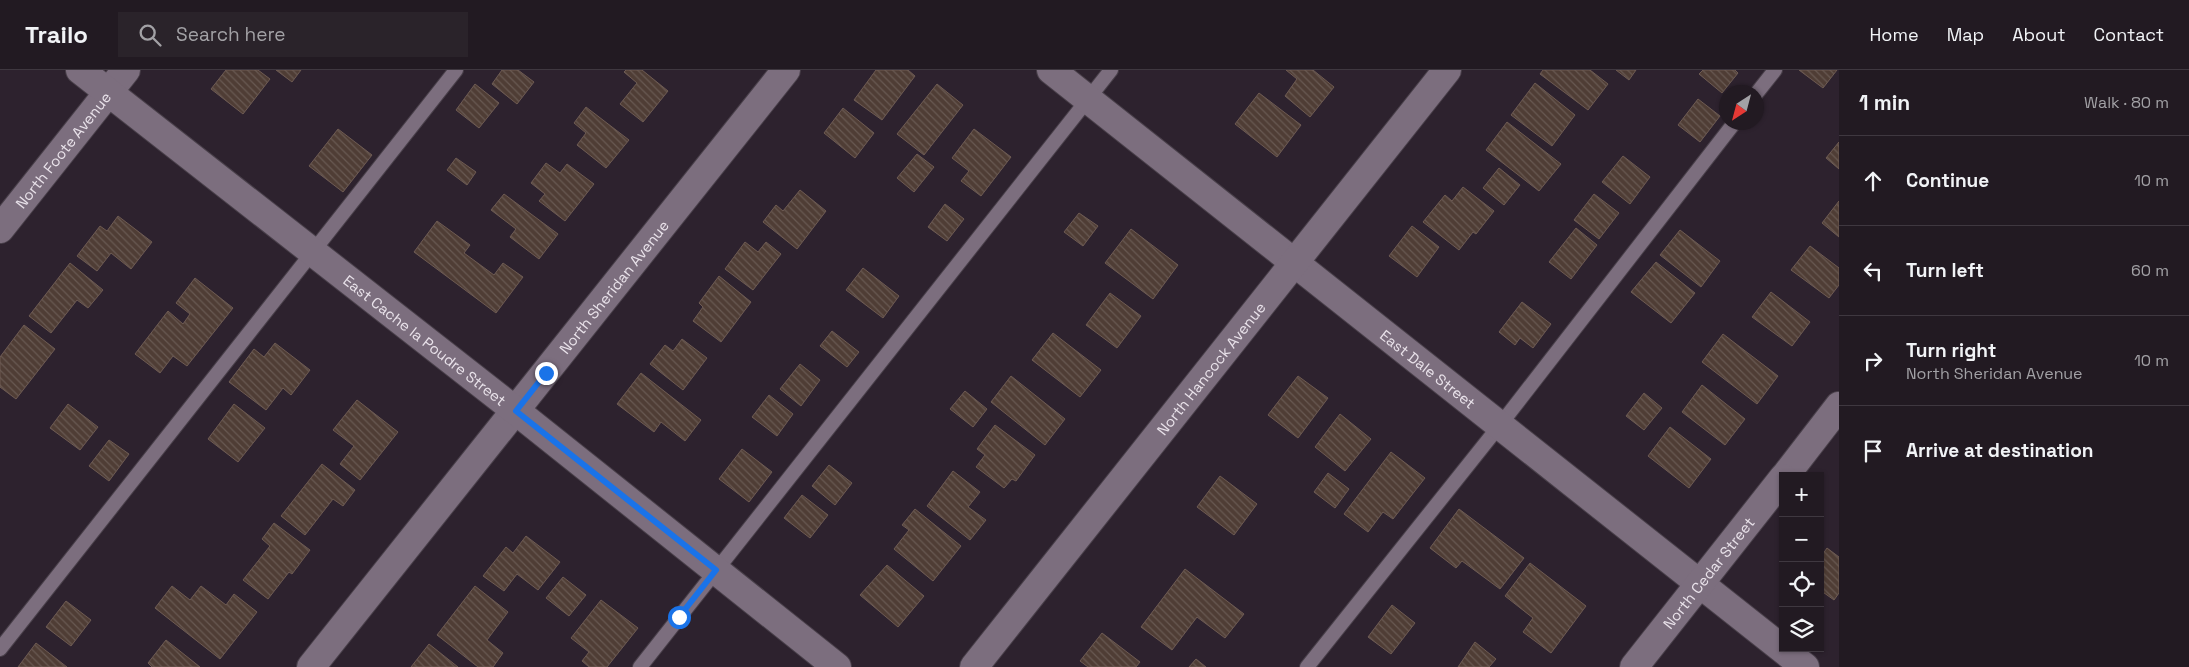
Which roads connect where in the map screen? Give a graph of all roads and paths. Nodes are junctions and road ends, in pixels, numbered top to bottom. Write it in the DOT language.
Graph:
graph roads {
  1 [pos="80,70"];
  2 [pos="126,70"];
  3 [pos="456,70"];
  4 [pos="786,70"];
  5 [pos="1051,70"];
  6 [pos="1111,70"];
  7 [pos="1447,70"];
  8 [pos="1776,70"];
  9 [pos="1764,85"];
  10 [pos="108,92"];
  11 [pos="1088,99"];
  12 [pos="1729,130"];
  13 [pos="0,229"];
  14 [pos="312,252"];
  15 [pos="1294,263"];
  16 [pos="1839,406"];
  17 [pos="516,411"];
  18 [pos="1500,425"];
  19 [pos="1788,472"];
  20 [pos="1779,483"];
  21 [pos="716,570"];
  22 [pos="1700,584"];
  23 [pos="0,649"];
  24 [pos="311,667"];
  25 [pos="640,667"];
  26 [pos="837,667"];
  27 [pos="974,667"];
  28 [pos="1307,667"];
  29 [pos="1634,667"];
  30 [pos="1805,667"];
  1 -- 10 [label="street, East Cache la Poudre Street"];
  2 -- 10 [label="street, North Foote Avenue"];
  3 -- 14 [label="lane"];
  4 -- 17 [label="street, North Sheridan Avenue"];
  5 -- 11 [label="street, East Dale Street"];
  6 -- 11 [label="lane"];
  7 -- 15 [label="street, North Hancock Avenue"];
  8 -- 9 [label="lane"];
  10 -- 13 [label="street, North Foote Avenue"];
  10 -- 14 [label="street, East Cache la Poudre Street"];
  11 -- 15 [label="street, East Dale Street"];
  11 -- 21 [label="lane"];
  12 -- 18 [label="lane"];
  14 -- 17 [label="street, East Cache la Poudre Street"];
  14 -- 23 [label="lane"];
  15 -- 18 [label="street, East Dale Street"];
  15 -- 27 [label="street, North Hancock Avenue"];
  16 -- 19 [label="street, North Cedar Street"];
  17 -- 21 [label="street, East Cache la Poudre Street"];
  17 -- 24 [label="street, North Sheridan Avenue"];
  18 -- 22 [label="street, East Dale Street"];
  18 -- 28 [label="lane"];
  20 -- 22 [label="street, North Cedar Street"];
  21 -- 25 [label="lane"];
  21 -- 26 [label="street, East Cache la Poudre Street"];
  22 -- 29 [label="street, North Cedar Street"];
  22 -- 30 [label="street, East Dale Street"];
}
